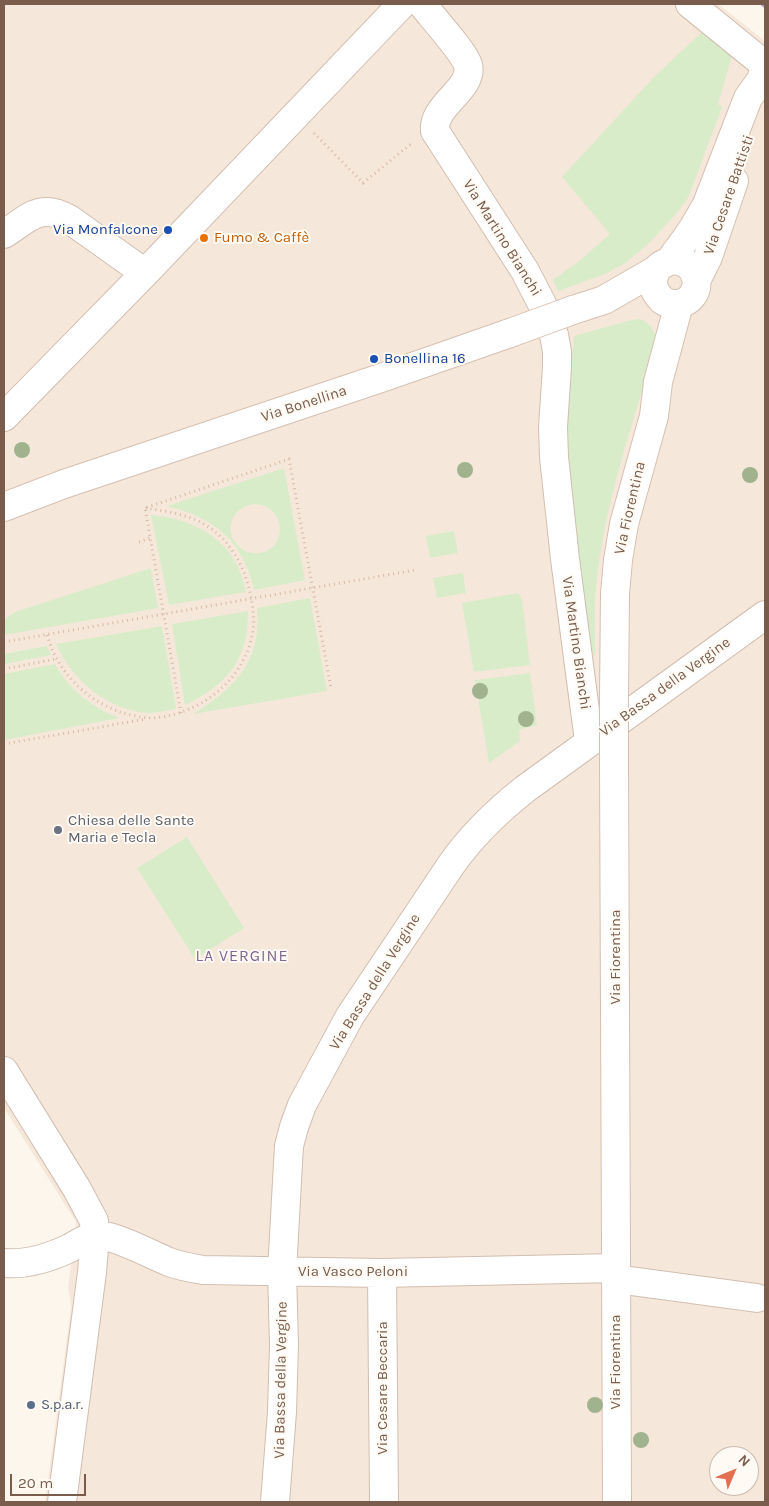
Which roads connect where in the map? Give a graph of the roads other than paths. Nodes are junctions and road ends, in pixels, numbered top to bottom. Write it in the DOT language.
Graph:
graph roads {
  1 [pos="402,4"];
  2 [pos="422,4"];
  3 [pos="690,4"];
  4 [pos="764,70"];
  5 [pos="4,234"];
  6 [pos="663,266"];
  7 [pos="145,273"];
  8 [pos="682,293"];
  9 [pos="604,300"];
  10 [pos="654,416"];
  11 [pos="4,417"];
  12 [pos="4,507"];
  13 [pos="765,615"];
  14 [pos="589,741"];
  15 [pos="4,1072"];
  16 [pos="95,1236"];
  17 [pos="4,1263"];
  18 [pos="282,1272"];
  19 [pos="382,1273"];
  20 [pos="616,1274"];
  21 [pos="757,1298"];
  22 [pos="62,1502"];
  23 [pos="275,1502"];
  24 [pos="384,1502"];
  25 [pos="616,1502"];
  1 -- 7 [label="street"];
  2 -- 14 [label="street, Via Martino Bianchi"];
  3 -- 4 [label="street"];
  4 -- 6 [label="street, Via Cesare Battisti"];
  4 -- 8 [label="street, Via Cesare Battisti"];
  5 -- 7 [label="street"];
  6 -- 8 [label="street, Via Cesare Battisti"];
  6 -- 8 [label="street, Via Cesare Battisti"];
  6 -- 9 [label="street, Via Bonellina"];
  7 -- 11 [label="street"];
  8 -- 9 [label="street, Via Bonellina"];
  8 -- 10 [label="street, Via Cesare Battisti"];
  9 -- 12 [label="street, Via Bonellina, bridge"];
  10 -- 20 [label="street, Via Fiorentina, bridge"];
  13 -- 14 [label="street, Via Bassa della Vergine"];
  14 -- 18 [label="street, Via Bassa della Vergine"];
  15 -- 16 [label="street"];
  16 -- 17 [label="street"];
  16 -- 18 [label="street, Via Vasco Peloni"];
  16 -- 22 [label="street"];
  18 -- 19 [label="street, Via Vasco Peloni"];
  18 -- 23 [label="street, Via Bassa della Vergine"];
  19 -- 20 [label="street, Via Vasco Peloni"];
  19 -- 24 [label="street, Via Cesare Beccaria"];
  20 -- 21 [label="street, Via Vasco Peloni"];
  20 -- 25 [label="street, Via Fiorentina"];
}
